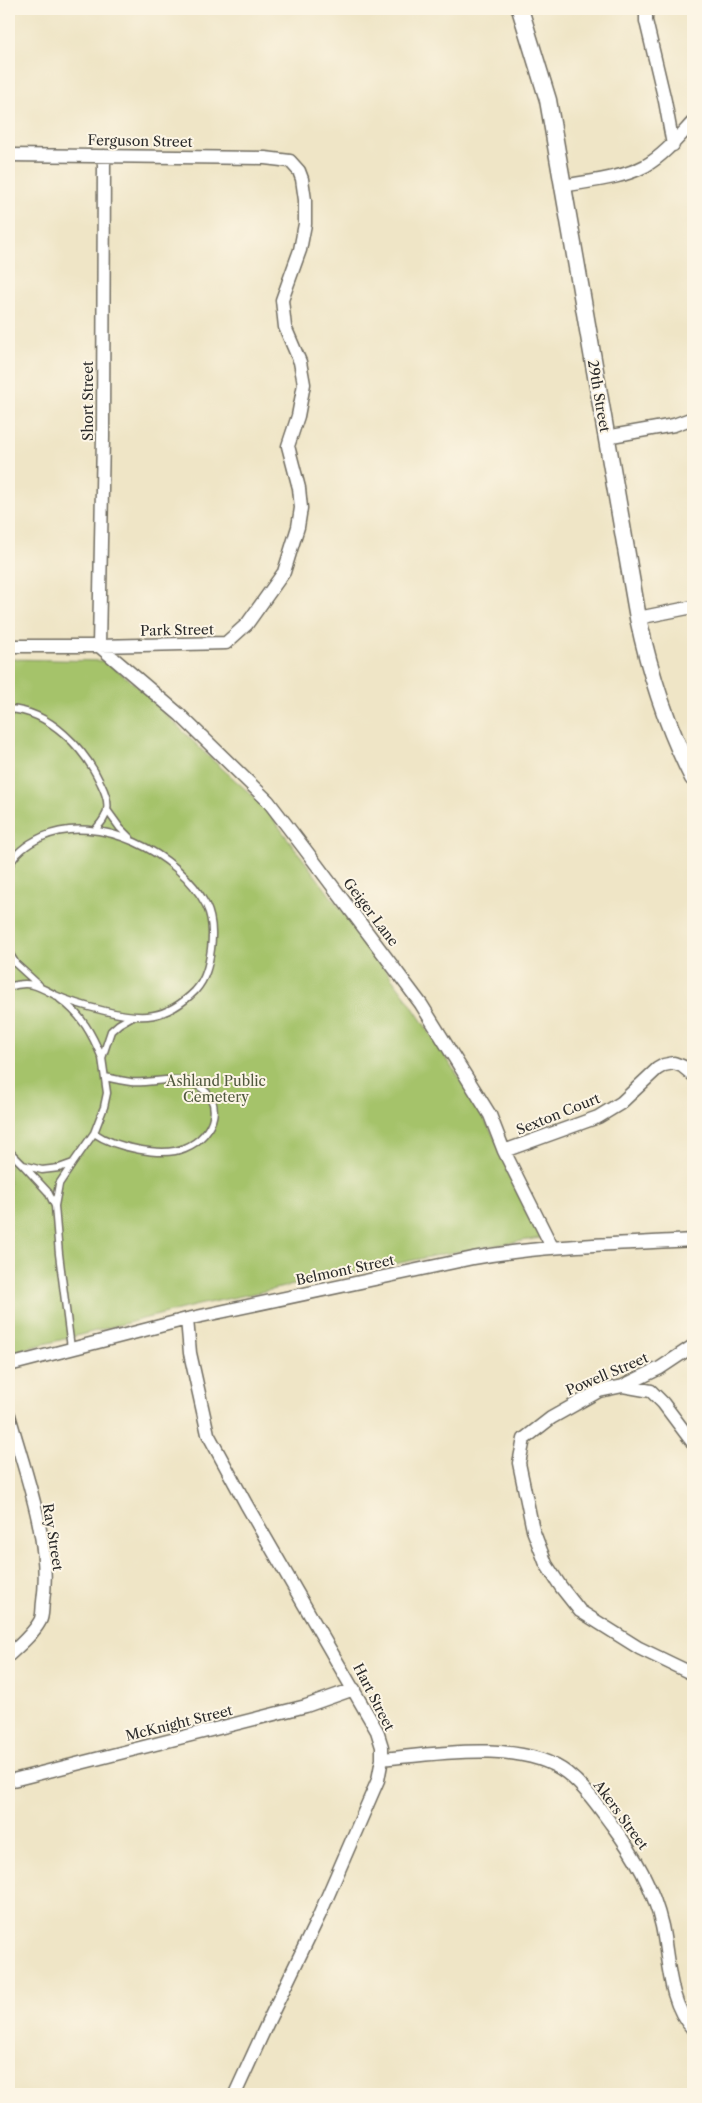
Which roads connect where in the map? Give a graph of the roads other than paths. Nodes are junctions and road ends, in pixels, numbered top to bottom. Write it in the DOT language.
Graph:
graph roads {
  1 [pos="520,9"];
  2 [pos="646,9"];
  3 [pos="693,122"];
  4 [pos="673,145"];
  5 [pos="9,155"];
  6 [pos="104,156"];
  7 [pos="271,158"];
  8 [pos="562,186"];
  9 [pos="693,418"];
  10 [pos="606,437"];
  11 [pos="693,607"];
  12 [pos="638,618"];
  13 [pos="9,646"];
  14 [pos="99,646"];
  15 [pos="9,709"];
  16 [pos="693,778"];
  17 [pos="107,810"];
  18 [pos="95,830"];
  19 [pos="132,840"];
  20 [pos="9,866"];
  21 [pos="9,953"];
  22 [pos="39,985"];
  23 [pos="9,987"];
  24 [pos="55,995"];
  25 [pos="131,1017"];
  26 [pos="102,1058"];
  27 [pos="693,1075"];
  28 [pos="105,1077"];
  29 [pos="94,1133"];
  30 [pos="9,1151"];
  31 [pos="504,1151"];
  32 [pos="72,1163"];
  33 [pos="23,1165"];
  34 [pos="55,1206"];
  35 [pos="693,1240"];
  36 [pos="552,1248"];
  37 [pos="188,1319"];
  38 [pos="693,1346"];
  39 [pos="71,1348"];
  40 [pos="9,1365"];
  41 [pos="623,1386"];
  42 [pos="9,1415"];
  43 [pos="693,1443"];
  44 [pos="9,1655"];
  45 [pos="693,1674"];
  46 [pos="354,1689"];
  47 [pos="382,1759"];
  48 [pos="9,1781"];
  49 [pos="693,2029"];
  50 [pos="235,2094"];
  1 -- 8 [label="street, 29th Street"];
  2 -- 4 [label="street"];
  3 -- 4 [label="street"];
  4 -- 8 [label="street"];
  5 -- 6 [label="street, Ferguson Street"];
  6 -- 7 [label="street, Ferguson Street"];
  6 -- 14 [label="street, Short Street"];
  7 -- 14 [label="street, Park Street"];
  8 -- 10 [label="street, 29th Street"];
  9 -- 10 [label="street"];
  10 -- 12 [label="street, 29th Street"];
  11 -- 12 [label="street"];
  12 -- 16 [label="street, 29th Street"];
  13 -- 14 [label="street, Park Street"];
  14 -- 31 [label="street, Geiger Lane"];
  15 -- 17 [label="lane"];
  17 -- 18 [label="lane"];
  17 -- 19 [label="lane"];
  18 -- 19 [label="lane"];
  18 -- 20 [label="lane"];
  19 -- 25 [label="lane"];
  21 -- 22 [label="lane"];
  22 -- 23 [label="lane"];
  22 -- 24 [label="lane"];
  24 -- 25 [label="lane"];
  24 -- 26 [label="lane"];
  25 -- 26 [label="lane"];
  26 -- 28 [label="lane"];
  27 -- 31 [label="street, Sexton Court"];
  28 -- 29 [label="lane"];
  28 -- 29 [label="lane"];
  29 -- 32 [label="lane"];
  30 -- 33 [label="lane"];
  31 -- 36 [label="street, Geiger Lane"];
  32 -- 33 [label="lane"];
  32 -- 34 [label="lane"];
  33 -- 34 [label="lane"];
  34 -- 39 [label="lane"];
  35 -- 36 [label="street, Belmont Street"];
  36 -- 37 [label="street, Belmont Street"];
  37 -- 39 [label="street, Belmont Street"];
  37 -- 46 [label="street, Hart Street"];
  38 -- 41 [label="street, Powell Street"];
  39 -- 40 [label="street, Belmont Street"];
  41 -- 43 [label="street"];
  41 -- 45 [label="street, Powell Street"];
  42 -- 44 [label="street, Ray Street"];
  46 -- 47 [label="street, Hart Street"];
  46 -- 48 [label="street, McKnight Street"];
  47 -- 49 [label="street, Akers Street"];
  47 -- 50 [label="street, Hart Street"];
}
